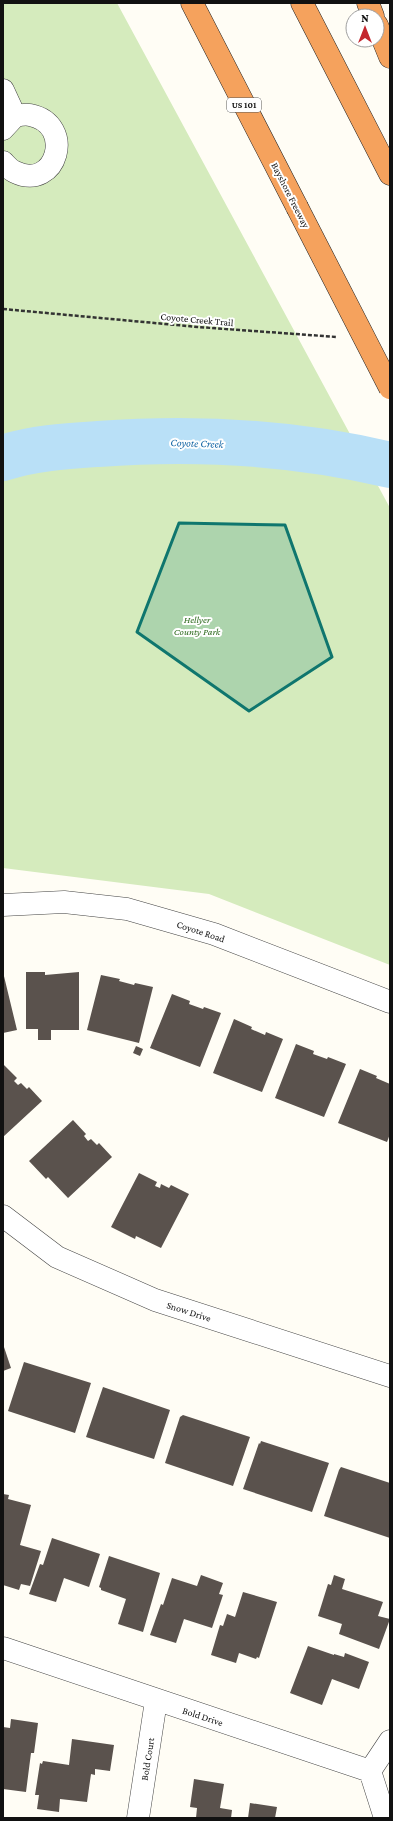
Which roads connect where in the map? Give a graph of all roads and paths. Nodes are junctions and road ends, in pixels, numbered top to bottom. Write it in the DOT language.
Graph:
graph roads {
  1 [pos="192,3"];
  2 [pos="302,3"];
  3 [pos="385,45"];
  4 [pos="390,57"];
  5 [pos="3,90"];
  6 [pos="9,122"];
  7 [pos="3,162"];
  8 [pos="390,174"];
  9 [pos="3,309"];
  10 [pos="344,338"];
  11 [pos="390,388"];
  12 [pos="3,905"];
  13 [pos="390,1002"];
  14 [pos="3,1216"];
  15 [pos="390,1376"];
  16 [pos="3,1648"];
  17 [pos="156,1701"];
  18 [pos="390,1741"];
  19 [pos="370,1771"];
  20 [pos="138,1818"];
  21 [pos="385,1818"];
  1 -- 11 [label="highway, Bayshore Freeway / US 101, bridge"];
  2 -- 8 [label="highway"];
  3 -- 4 [label="highway"];
  5 -- 6 [label="street"];
  6 -- 7 [label="street"];
  9 -- 10 [label="path, Coyote Creek Trail"];
  12 -- 13 [label="street, Coyote Road"];
  14 -- 15 [label="street, Snow Drive"];
  16 -- 17 [label="street, Bold Drive"];
  17 -- 19 [label="street, Bold Drive"];
  17 -- 20 [label="street, Bold Court"];
  18 -- 19 [label="street"];
  19 -- 21 [label="street"];
}
